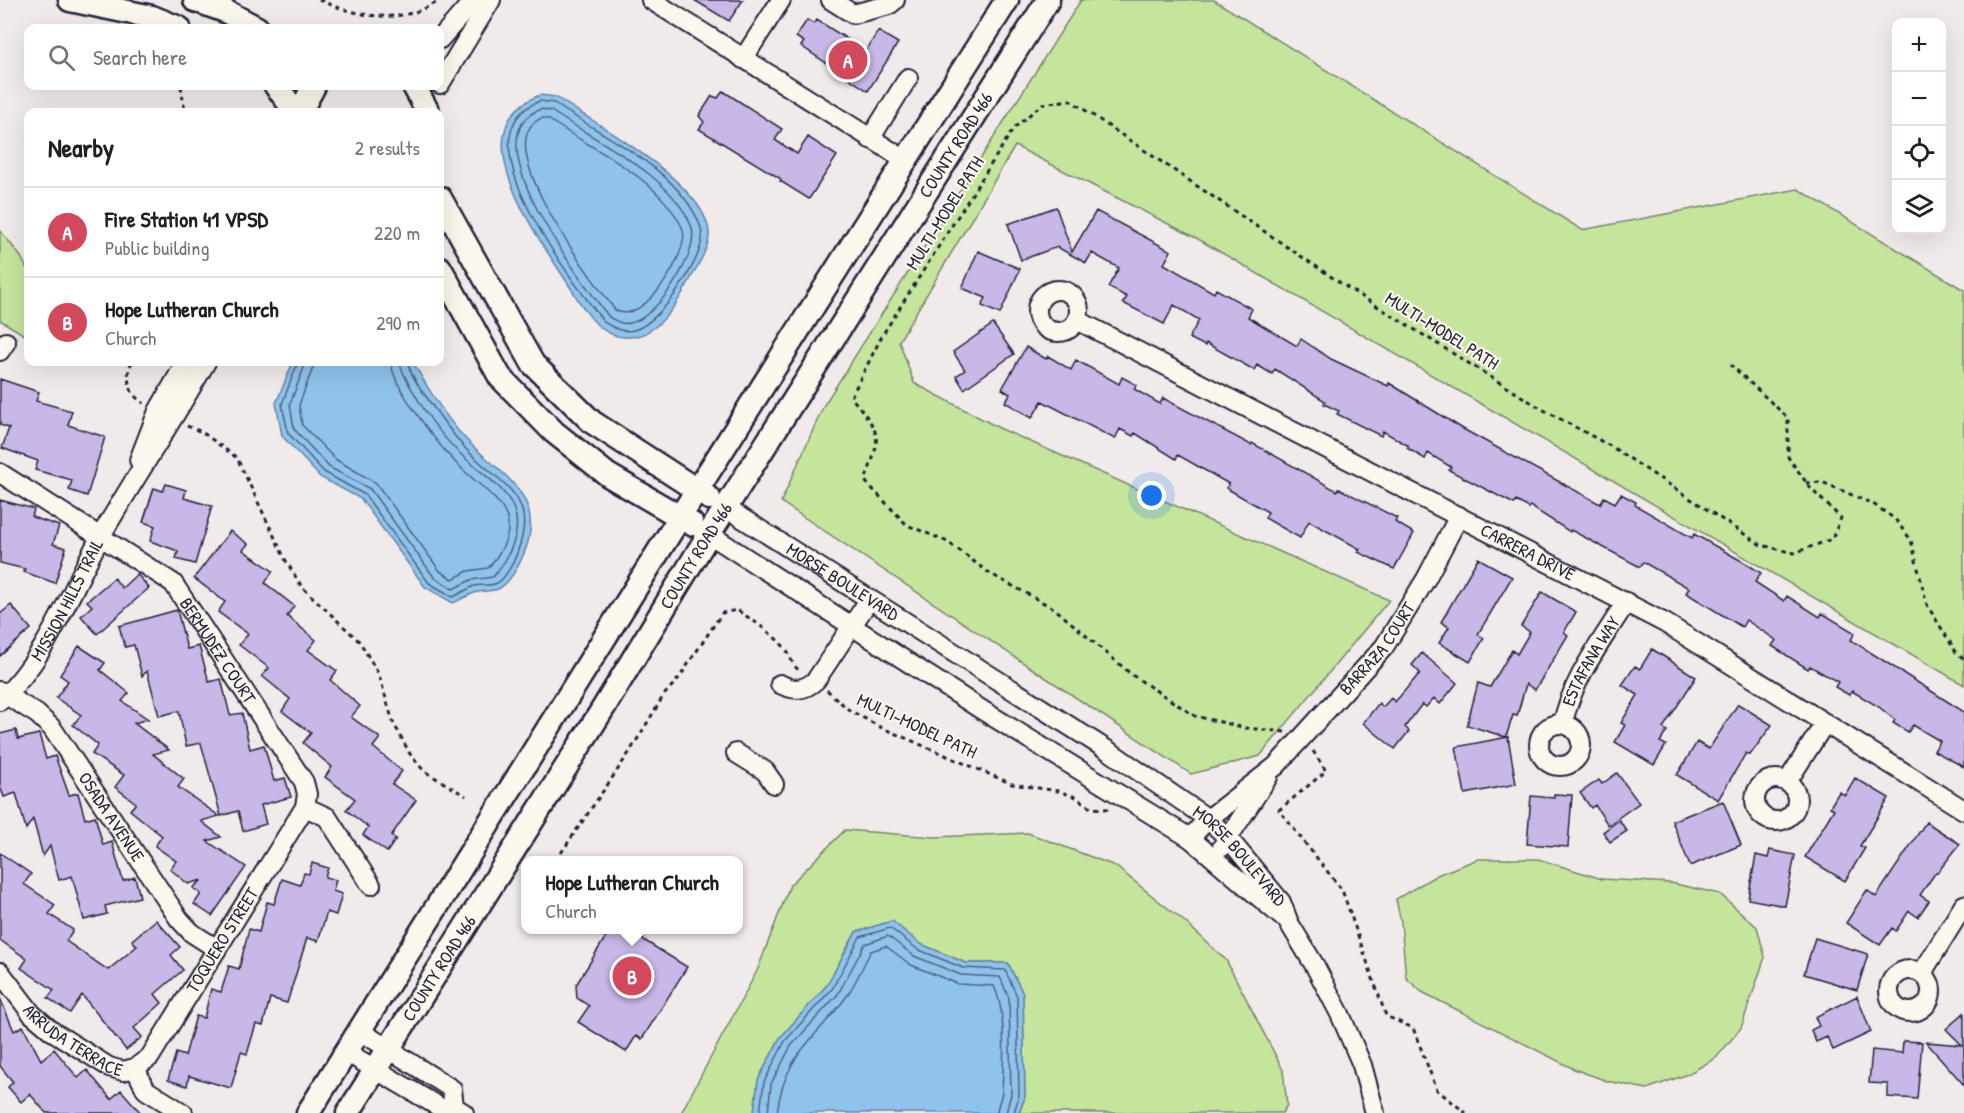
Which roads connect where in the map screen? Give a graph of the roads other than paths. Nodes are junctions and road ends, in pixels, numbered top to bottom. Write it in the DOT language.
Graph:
graph roads {
  1 [pos="70,0"];
  2 [pos="195,0"];
  3 [pos="474,0"];
  4 [pos="491,0"];
  5 [pos="781,0"];
  6 [pos="831,0"];
  7 [pos="896,0"];
  8 [pos="1007,0"];
  9 [pos="1048,0"];
  10 [pos="660,2"];
  11 [pos="169,24"];
  12 [pos="249,24"];
  13 [pos="444,34"];
  14 [pos="743,59"];
  15 [pos="444,77"];
  16 [pos="908,78"];
  17 [pos="279,90"];
  18 [pos="311,90"];
  19 [pos="416,90"];
  20 [pos="438,90"];
  21 [pos="295,108"];
  22 [pos="300,108"];
  23 [pos="426,108"];
  24 [pos="434,108"];
  25 [pos="870,139"];
  26 [pos="907,161"];
  27 [pos="444,205"];
  28 [pos="444,275"];
  29 [pos="1077,321"];
  30 [pos="184,366"];
  31 [pos="204,366"];
  32 [pos="0,473"];
  33 [pos="698,490"];
  34 [pos="126,494"];
  35 [pos="726,508"];
  36 [pos="1459,516"];
  37 [pos="680,517"];
  38 [pos="709,534"];
  39 [pos="101,536"];
  40 [pos="869,600"];
  41 [pos="1626,602"];
  42 [pos="851,627"];
  43 [pos="999,682"];
  44 [pos="780,684"];
  45 [pos="2,696"];
  46 [pos="982,710"];
  47 [pos="1826,723"];
  48 [pos="1563,724"];
  49 [pos="736,753"];
  50 [pos="1276,766"];
  51 [pos="1787,782"];
  52 [pos="774,784"];
  53 [pos="305,807"];
  54 [pos="1964,810"];
  55 [pos="1208,819"];
  56 [pos="1190,838"];
  57 [pos="1228,838"];
  58 [pos="1215,857"];
  59 [pos="370,885"];
  60 [pos="1964,905"];
  61 [pos="1289,923"];
  62 [pos="217,950"];
  63 [pos="0,972"];
  64 [pos="1922,973"];
  65 [pos="360,1031"];
  66 [pos="389,1049"];
  67 [pos="346,1052"];
  68 [pos="135,1068"];
  69 [pos="375,1070"];
  70 [pos="459,1110"];
  71 [pos="183,1113"];
  72 [pos="308,1113"];
  73 [pos="348,1113"];
  74 [pos="1375,1113"];
  1 -- 11 [label="main road"];
  2 -- 12 [label="main road"];
  3 -- 13 [label="street"];
  4 -- 15 [label="street"];
  5 -- 14 [label="street"];
  6 -- 7 [label="street"];
  8 -- 26 [label="main road, COUNTY ROAD 466"];
  9 -- 35 [label="main road, COUNTY ROAD 466"];
  10 -- 14 [label="street"];
  14 -- 25 [label="street"];
  16 -- 25 [label="street"];
  17 -- 21 [label="main road"];
  18 -- 22 [label="main road"];
  19 -- 23 [label="main road"];
  20 -- 24 [label="street"];
  25 -- 26 [label="street"];
  26 -- 33 [label="main road, COUNTY ROAD 466"];
  27 -- 33 [label="main road, MORSE BOULEVARD"];
  28 -- 37 [label="main road, MORSE BOULEVARD"];
  29 -- 36 [label="street, CARRERA DRIVE"];
  30 -- 34 [label="street, MISSION HILLS TRAIL"];
  31 -- 34 [label="street, MISSION HILLS TRAIL"];
  32 -- 39 [label="street, BERMUDEZ COURT"];
  33 -- 35 [label="main road, MORSE BOULEVARD"];
  33 -- 37 [label="main road, COUNTY ROAD 466"];
  34 -- 39 [label="street, MISSION HILLS TRAIL"];
  35 -- 38 [label="main road, COUNTY ROAD 466"];
  35 -- 40 [label="street, MORSE BOULEVARD"];
  36 -- 41 [label="street, CARRERA DRIVE"];
  36 -- 50 [label="street, BARRAZA COURT"];
  37 -- 38 [label="main road, MORSE BOULEVARD"];
  37 -- 65 [label="main road, COUNTY ROAD 466"];
  38 -- 42 [label="street, MORSE BOULEVARD"];
  38 -- 66 [label="main road, COUNTY ROAD 466"];
  39 -- 45 [label="street, MISSION HILLS TRAIL"];
  39 -- 53 [label="street, BERMUDEZ COURT"];
  40 -- 42 [label="street"];
  40 -- 43 [label="street, MORSE BOULEVARD"];
  41 -- 47 [label="street, CARRERA DRIVE"];
  41 -- 48 [label="street, ESTAFANA WAY"];
  42 -- 44 [label="street"];
  42 -- 46 [label="street, MORSE BOULEVARD"];
  43 -- 46 [label="street"];
  43 -- 55 [label="street, MORSE BOULEVARD"];
  45 -- 62 [label="street, OSADA AVENUE"];
  46 -- 56 [label="street, MORSE BOULEVARD"];
  47 -- 51 [label="street"];
  47 -- 54 [label="street, CARRERA DRIVE"];
  49 -- 52 [label="street"];
  50 -- 55 [label="street, BARRAZA COURT"];
  50 -- 57 [label="street, BARRAZA COURT"];
  53 -- 59 [label="street"];
  53 -- 62 [label="street, TOQUERO STREET"];
  55 -- 56 [label="street, BARRAZA COURT"];
  55 -- 57 [label="street, MORSE BOULEVARD"];
  56 -- 58 [label="street, MORSE BOULEVARD"];
  57 -- 58 [label="street, BARRAZA COURT"];
  57 -- 61 [label="street, MORSE BOULEVARD"];
  58 -- 61 [label="street, MORSE BOULEVARD"];
  60 -- 64 [label="street"];
  61 -- 74 [label="street, MORSE BOULEVARD"];
  62 -- 68 [label="street, TOQUERO STREET"];
  63 -- 68 [label="street, ARRUDA TERRACE"];
  65 -- 66 [label="street"];
  65 -- 67 [label="main road, COUNTY ROAD 466"];
  66 -- 69 [label="main road, COUNTY ROAD 466"];
  66 -- 70 [label="street"];
  67 -- 69 [label="street"];
  67 -- 72 [label="main road, COUNTY ROAD 466"];
  68 -- 71 [label="street, ARRUDA TERRACE"];
  69 -- 70 [label="street"];
  69 -- 73 [label="main road, COUNTY ROAD 466"];
}
